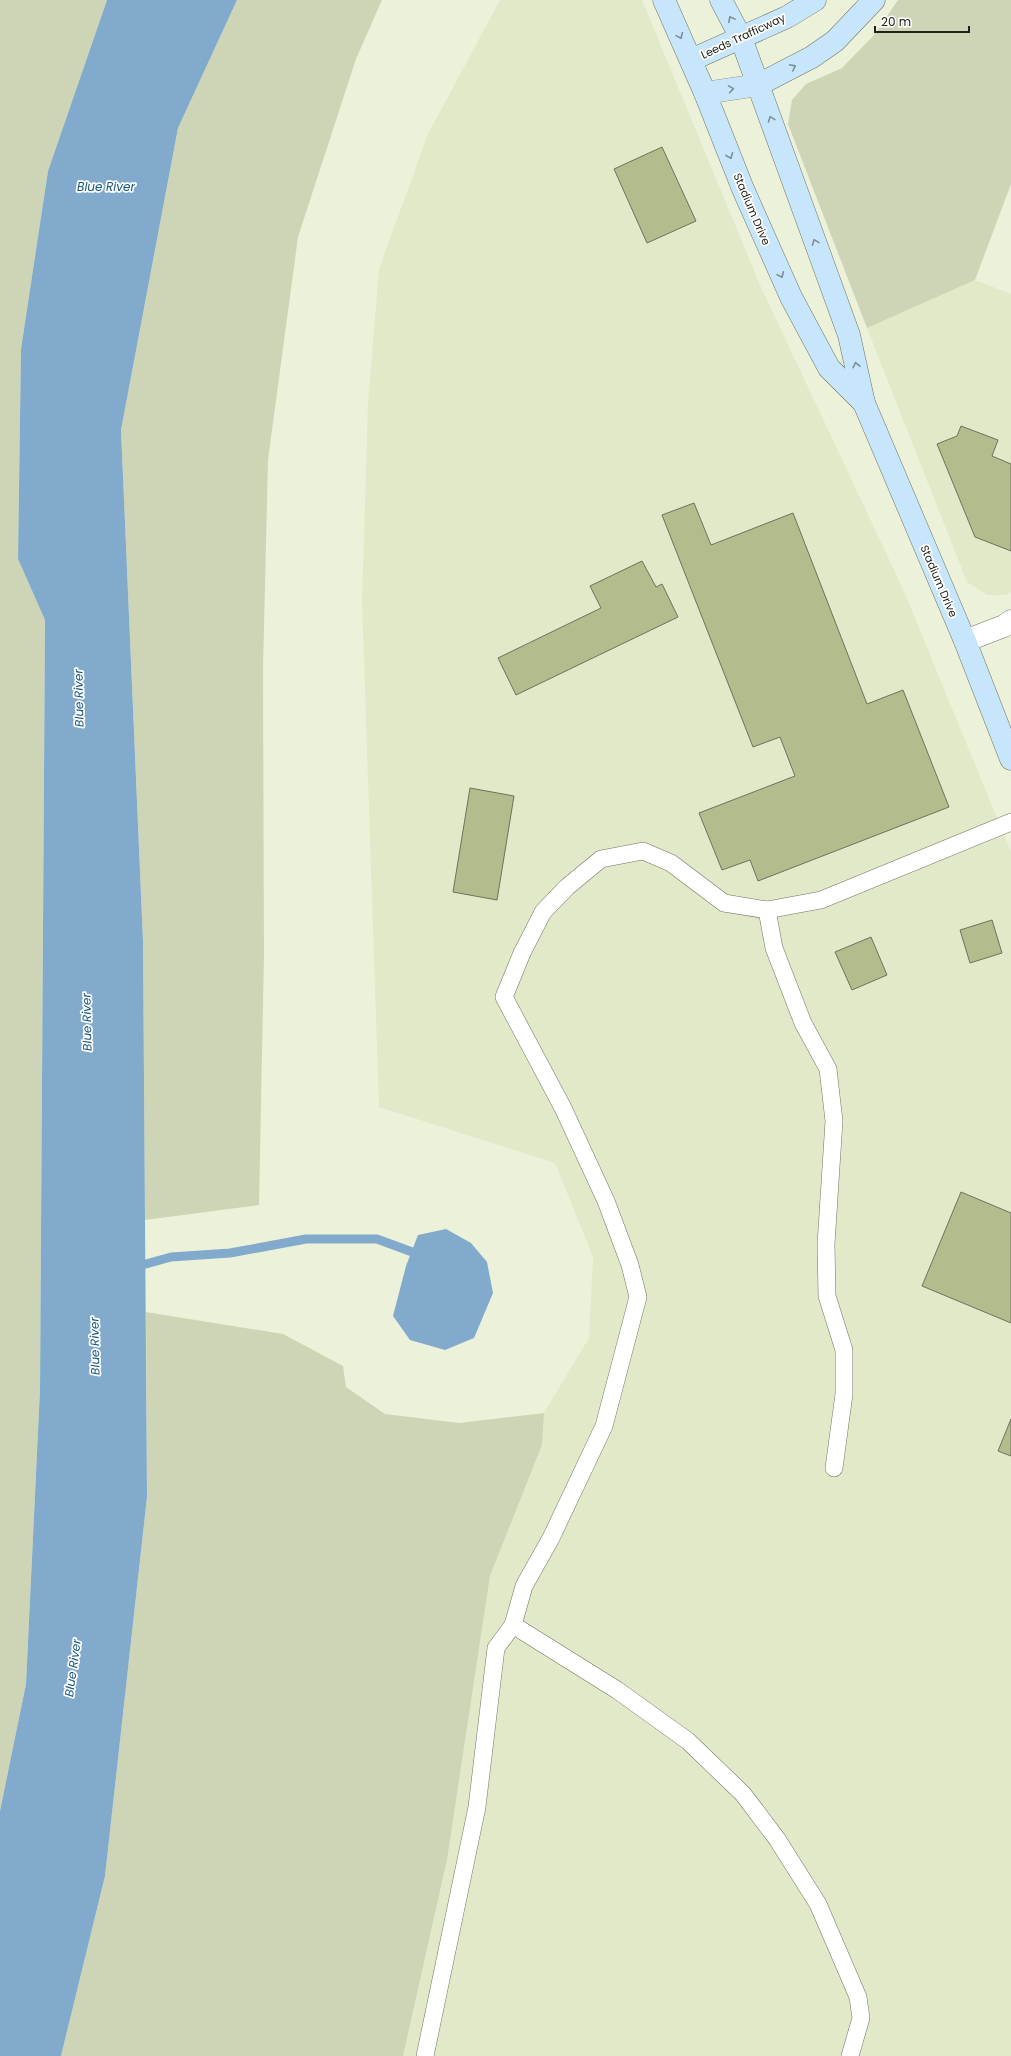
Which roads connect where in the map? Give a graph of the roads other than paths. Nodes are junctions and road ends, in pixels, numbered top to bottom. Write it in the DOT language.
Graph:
graph roads {
  1 [pos="664,0"];
  2 [pos="721,0"];
  3 [pos="815,0"];
  4 [pos="874,0"];
  5 [pos="741,38"];
  6 [pos="691,60"];
  7 [pos="758,85"];
  8 [pos="705,93"];
  9 [pos="864,403"];
  10 [pos="1011,621"];
  11 [pos="965,642"];
  12 [pos="1011,759"];
  13 [pos="1011,822"];
  14 [pos="767,910"];
  15 [pos="834,1468"];
  16 [pos="513,1625"];
  17 [pos="425,2056"];
  18 [pos="850,2056"];
  1 -- 6 [label="main road, Stadium Drive, one-way"];
  5 -- 2 [label="main road, Stadium Drive, one-way"];
  3 -- 5 [label="main road, Leeds Trafficway"];
  7 -- 4 [label="main road, one-way"];
  5 -- 6 [label="main road, Leeds Trafficway"];
  5 -- 7 [label="main road, Stadium Drive"];
  6 -- 8 [label="main road, Stadium Drive"];
  8 -- 7 [label="main road, one-way"];
  9 -- 7 [label="main road, Stadium Drive, one-way"];
  8 -- 9 [label="main road, Stadium Drive, one-way"];
  9 -- 11 [label="main road, Stadium Drive"];
  10 -- 11 [label="street"];
  11 -- 12 [label="main road, Stadium Drive"];
  13 -- 14 [label="lane"];
  14 -- 15 [label="lane"];
  14 -- 16 [label="lane"];
  16 -- 17 [label="lane"];
  16 -- 18 [label="lane"];
}
